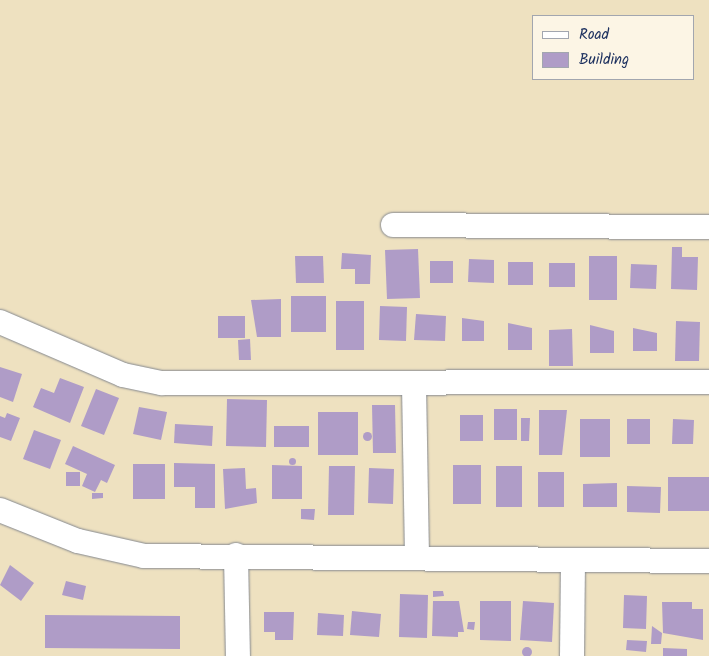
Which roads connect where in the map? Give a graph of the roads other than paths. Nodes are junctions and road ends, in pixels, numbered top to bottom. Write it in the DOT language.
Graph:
graph roads {
  1 [pos="393,225"];
  2 [pos="709,227"];
  3 [pos="0,322"];
  4 [pos="709,382"];
  5 [pos="414,385"];
  6 [pos="0,510"];
  7 [pos="236,555"];
  8 [pos="417,557"];
  9 [pos="709,561"];
  10 [pos="573,562"];
  11 [pos="238,656"];
  12 [pos="572,656"];
  1 -- 2 [label="street"];
  3 -- 5 [label="street"];
  4 -- 5 [label="street"];
  5 -- 8 [label="street"];
  6 -- 7 [label="street"];
  7 -- 8 [label="street"];
  7 -- 11 [label="street"];
  8 -- 10 [label="street"];
  9 -- 10 [label="street"];
  10 -- 12 [label="street"];
}
